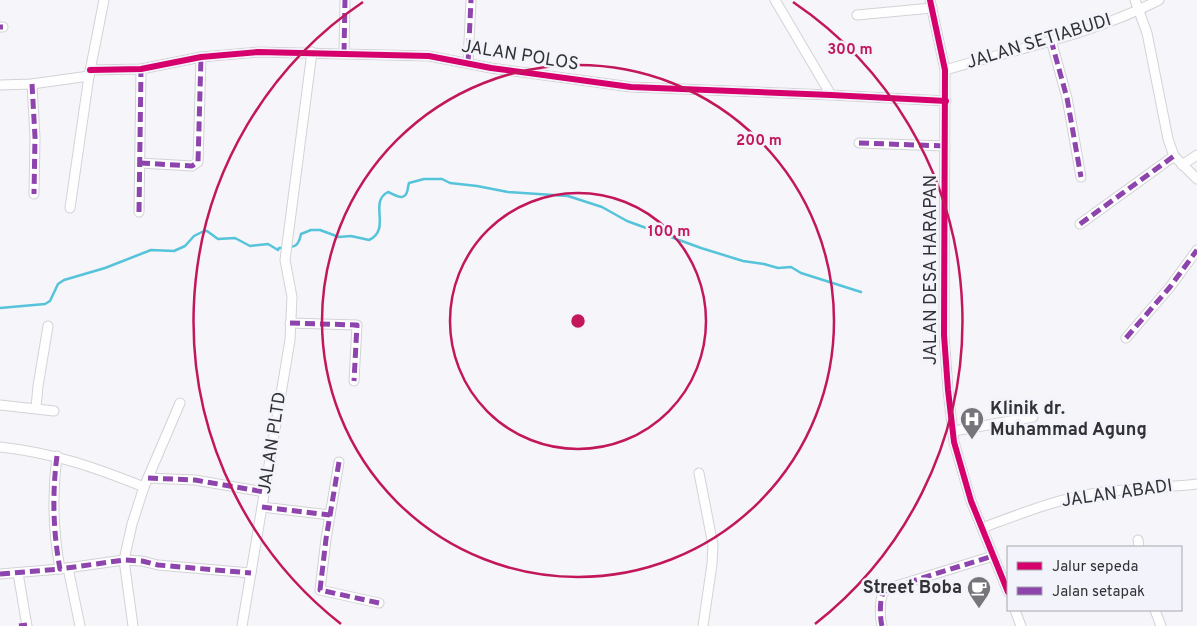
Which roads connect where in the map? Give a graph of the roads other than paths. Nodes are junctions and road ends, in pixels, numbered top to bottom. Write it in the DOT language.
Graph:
graph roads {
  1 [pos="104,0"];
  2 [pos="345,0"];
  3 [pos="471,0"];
  4 [pos="775,0"];
  5 [pos="1135,0"];
  6 [pos="1159,0"];
  7 [pos="932,2"];
  8 [pos="1140,10"];
  9 [pos="857,15"];
  10 [pos="1051,40"];
  11 [pos="312,52"];
  12 [pos="344,53"];
  13 [pos="201,57"];
  14 [pos="468,64"];
  15 [pos="141,69"];
  16 [pos="945,70"];
  17 [pos="90,73"];
  18 [pos="32,84"];
  19 [pos="0,85"];
  20 [pos="831,94"];
  21 [pos="946,101"];
  22 [pos="859,143"];
  23 [pos="945,146"];
  24 [pos="1197,155"];
  25 [pos="1174,156"];
  26 [pos="140,163"];
  27 [pos="1182,165"];
  28 [pos="1081,177"];
  29 [pos="1197,179"];
  30 [pos="34,194"];
  31 [pos="70,208"];
  32 [pos="139,212"];
  33 [pos="1080,224"];
  34 [pos="1197,250"];
  35 [pos="290,323"];
  36 [pos="48,326"];
  37 [pos="1126,338"];
  38 [pos="354,381"];
  39 [pos="180,404"];
  40 [pos="0,405"];
  41 [pos="36,408"];
  42 [pos="54,411"];
  43 [pos="1033,417"];
  44 [pos="954,431"];
  45 [pos="0,447"];
  46 [pos="57,456"];
  47 [pos="339,462"];
  48 [pos="699,473"];
  49 [pos="146,482"];
  50 [pos="1197,484"];
  51 [pos="265,492"];
  52 [pos="262,507"];
  53 [pos="330,515"];
  54 [pos="982,528"];
  55 [pos="993,556"];
  56 [pos="124,560"];
  57 [pos="64,568"];
  58 [pos="18,573"];
  59 [pos="251,573"];
  60 [pos="0,574"];
  61 [pos="1007,590"];
  62 [pos="379,603"];
  63 [pos="1015,611"];
  64 [pos="1155,611"];
  65 [pos="24,626"];
  66 [pos="80,626"];
  67 [pos="132,626"];
  68 [pos="242,626"];
  69 [pos="703,626"];
  70 [pos="882,626"];
  71 [pos="1020,626"];
  72 [pos="1161,626"];
  1 -- 17 [label="street"];
  2 -- 12 [label="street"];
  3 -- 14 [label="street"];
  4 -- 20 [label="street"];
  5 -- 8 [label="street"];
  6 -- 8 [label="street, JALAN SETIABUDI"];
  7 -- 9 [label="street"];
  7 -- 16 [label="street, JALAN DESA HARAPAN"];
  8 -- 10 [label="street, JALAN SETIABUDI"];
  8 -- 25 [label="street"];
  10 -- 16 [label="street, JALAN SETIABUDI"];
  10 -- 28 [label="street"];
  11 -- 12 [label="street, JALAN POLOS"];
  11 -- 13 [label="street, JALAN POLOS"];
  11 -- 35 [label="street, JALAN PLTD"];
  12 -- 14 [label="street, JALAN POLOS"];
  13 -- 15 [label="street, JALAN POLOS"];
  13 -- 26 [label="street"];
  14 -- 20 [label="street, JALAN POLOS"];
  15 -- 17 [label="street, JALAN POLOS"];
  15 -- 26 [label="street"];
  16 -- 21 [label="street, JALAN DESA HARAPAN"];
  17 -- 18 [label="street, JALAN POLOS"];
  17 -- 31 [label="street"];
  18 -- 19 [label="street, JALAN POLOS"];
  18 -- 30 [label="street"];
  20 -- 21 [label="street, JALAN POLOS"];
  21 -- 23 [label="street, JALAN DESA HARAPAN"];
  22 -- 23 [label="street"];
  23 -- 44 [label="street, JALAN DESA HARAPAN"];
  24 -- 27 [label="street"];
  25 -- 27 [label="street"];
  25 -- 33 [label="street"];
  26 -- 32 [label="street"];
  27 -- 29 [label="street"];
  34 -- 37 [label="street"];
  35 -- 38 [label="street"];
  35 -- 51 [label="street, JALAN PLTD"];
  36 -- 41 [label="street"];
  39 -- 49 [label="street"];
  40 -- 41 [label="street"];
  41 -- 42 [label="street"];
  43 -- 44 [label="street"];
  44 -- 54 [label="street, JALAN DESA HARAPAN"];
  45 -- 46 [label="street"];
  46 -- 49 [label="street"];
  46 -- 57 [label="street"];
  47 -- 53 [label="street"];
  48 -- 69 [label="street"];
  49 -- 51 [label="street"];
  49 -- 56 [label="street"];
  50 -- 54 [label="street, JALAN ABADI"];
  51 -- 52 [label="street, JALAN PLTD"];
  52 -- 53 [label="street"];
  52 -- 59 [label="street, JALAN PLTD"];
  53 -- 62 [label="street"];
  54 -- 55 [label="street, JALAN DESA HARAPAN"];
  55 -- 61 [label="street, JALAN DESA HARAPAN"];
  55 -- 70 [label="street"];
  56 -- 57 [label="street"];
  56 -- 59 [label="street"];
  56 -- 67 [label="street"];
  57 -- 58 [label="street"];
  57 -- 66 [label="street"];
  58 -- 60 [label="street"];
  58 -- 65 [label="street"];
  59 -- 68 [label="street, JALAN PLTD"];
  63 -- 71 [label="street"];
  64 -- 72 [label="street"];
}
